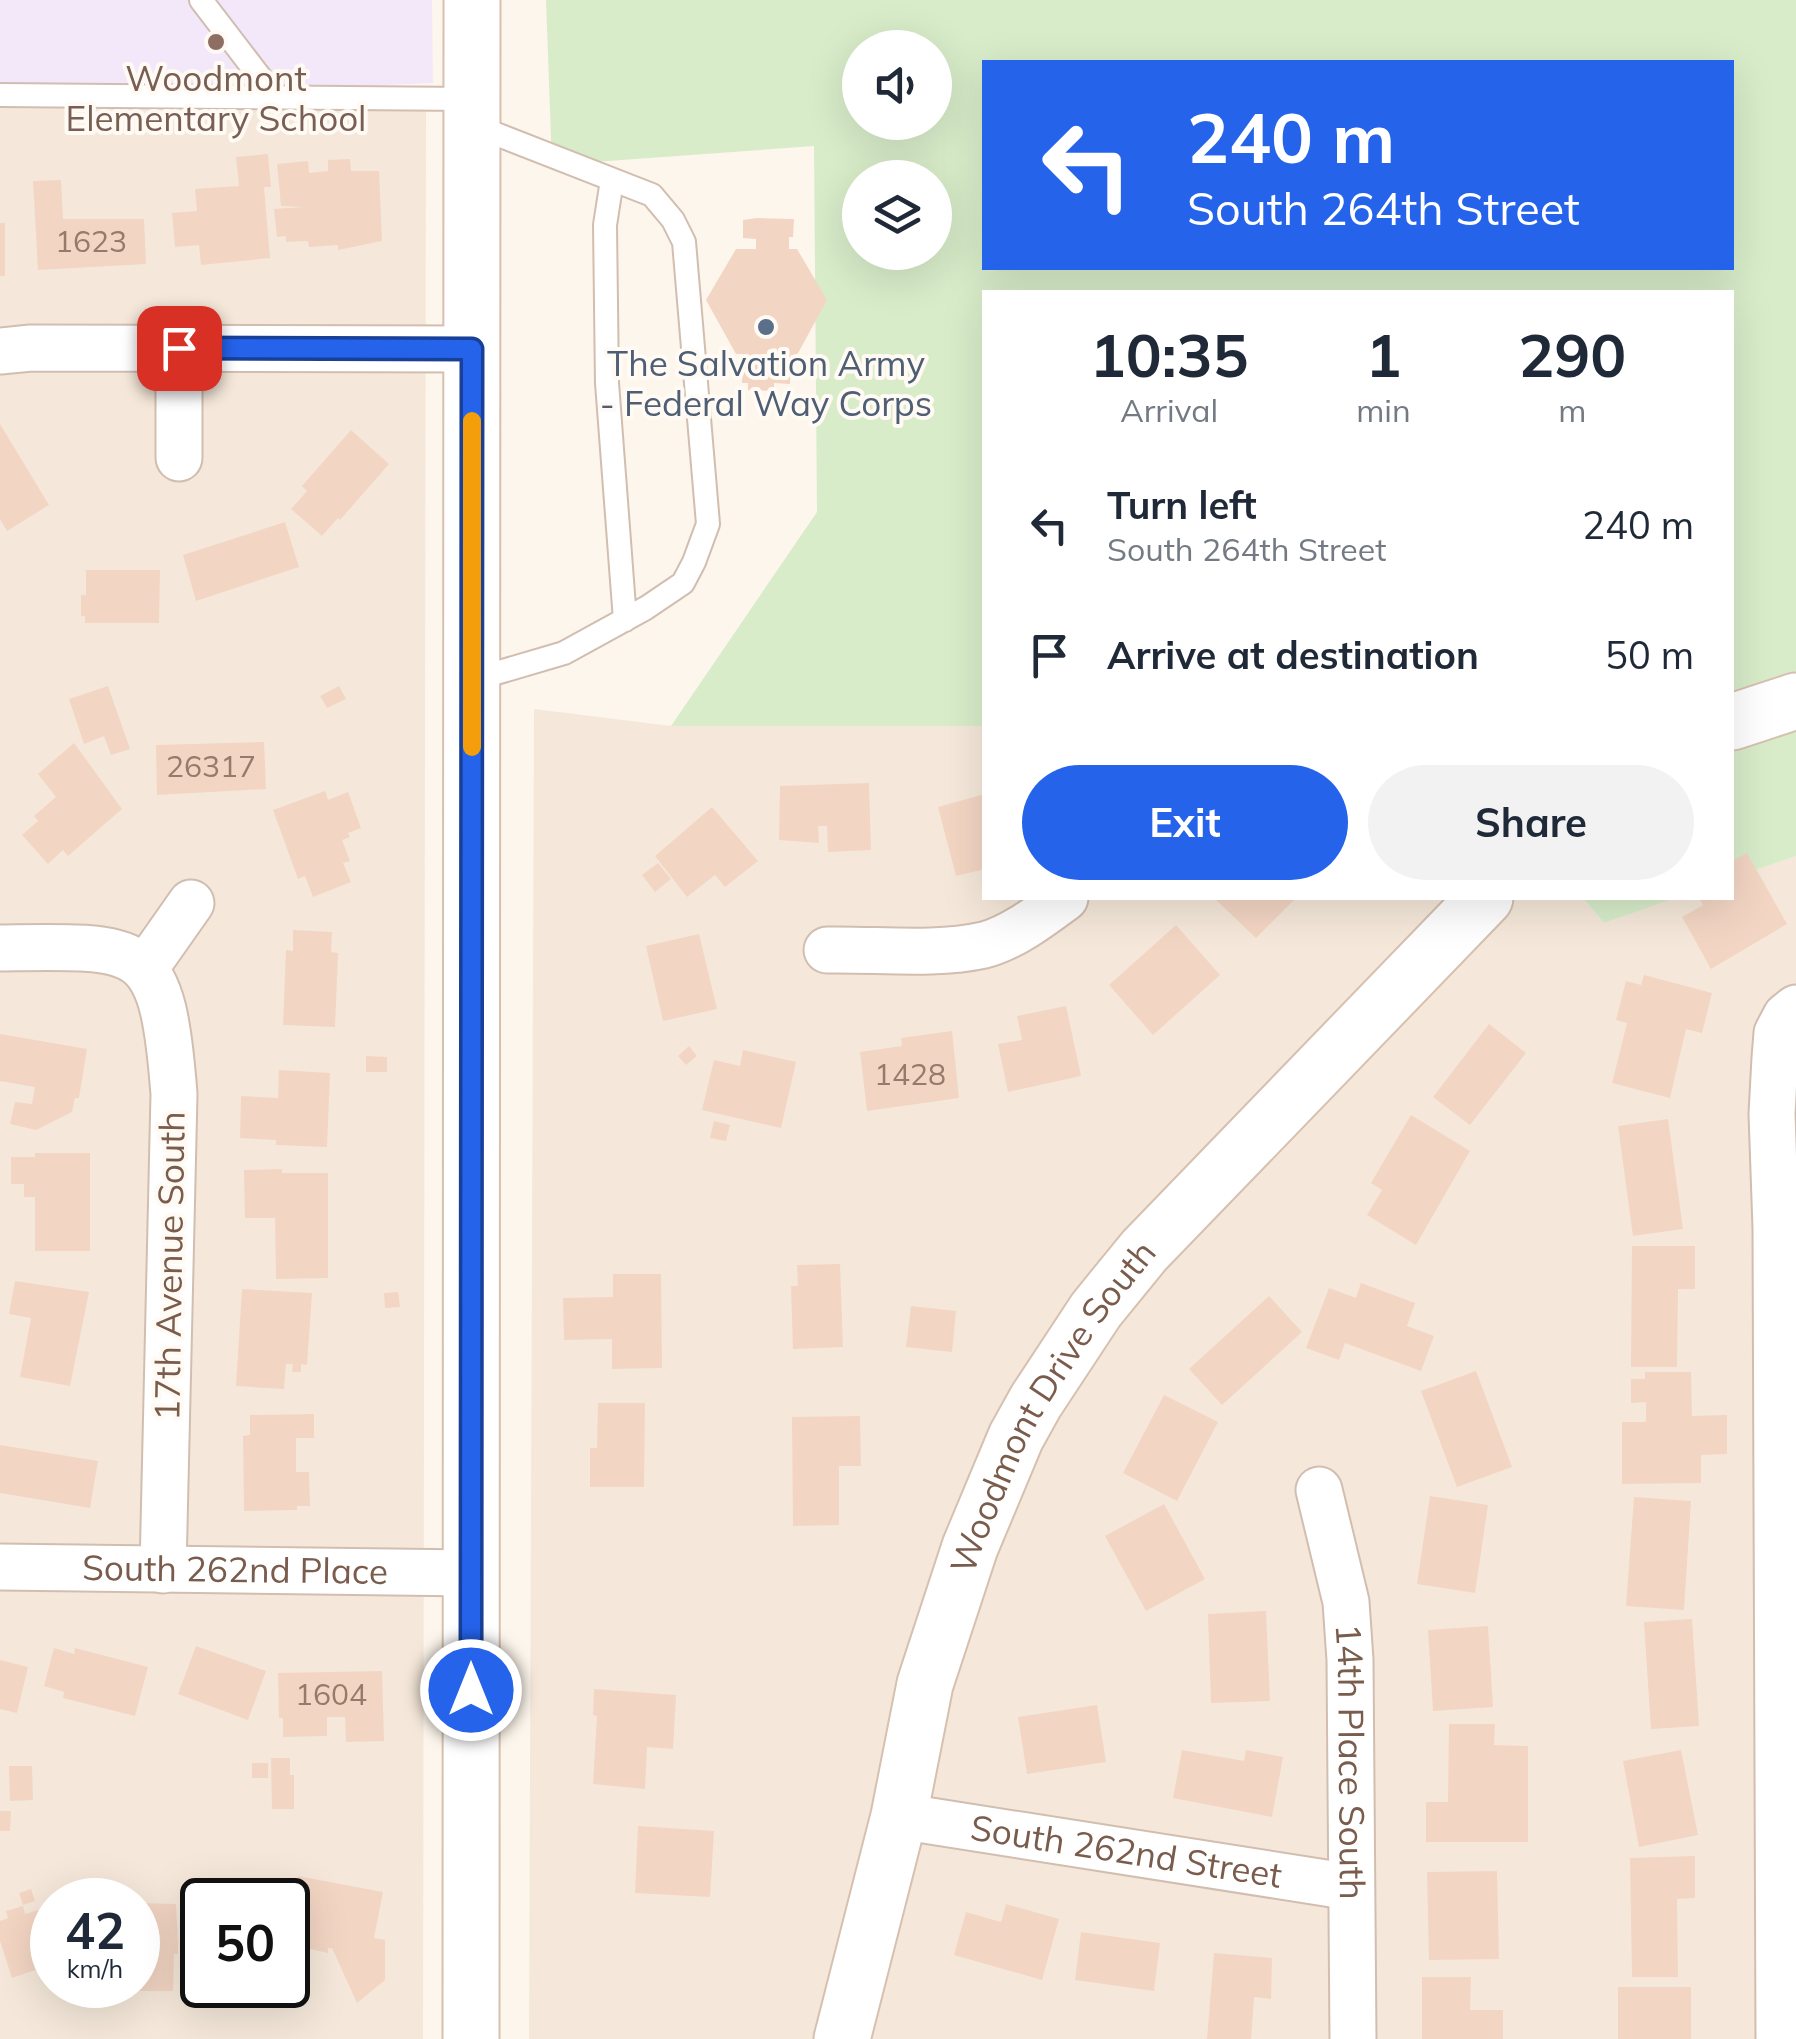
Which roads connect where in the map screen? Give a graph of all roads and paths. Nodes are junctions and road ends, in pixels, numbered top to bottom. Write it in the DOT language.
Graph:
graph roads {
  1 [pos="201,0"];
  2 [pos="472,0"];
  3 [pos="0,96"];
  4 [pos="276,98"];
  5 [pos="472,112"];
  6 [pos="612,180"];
  7 [pos="179,348"];
  8 [pos="472,349"];
  9 [pos="0,352"];
  10 [pos="179,458"];
  11 [pos="625,620"];
  12 [pos="472,680"];
  13 [pos="1796,701"];
  14 [pos="1734,721"];
  15 [pos="1061,900"];
  16 [pos="1482,900"];
  17 [pos="191,903"];
  18 [pos="0,948"];
  19 [pos="827,950"];
  20 [pos="146,968"];
  21 [pos="1787,1020"];
  22 [pos="1319,1490"];
  23 [pos="0,1568"];
  24 [pos="163,1570"];
  25 [pos="471,1573"];
  26 [pos="899,1816"];
  27 [pos="1351,1887"];
  28 [pos="471,2039"];
  29 [pos="842,2039"];
  30 [pos="1353,2039"];
  31 [pos="1780,2039"];
  1 -- 4 [label="lane"];
  2 -- 5 [label="main road"];
  3 -- 4 [label="lane"];
  4 -- 5 [label="lane"];
  5 -- 6 [label="lane"];
  5 -- 8 [label="main road"];
  6 -- 11 [label="lane"];
  6 -- 11 [label="lane"];
  7 -- 8 [label="street"];
  7 -- 9 [label="street"];
  7 -- 10 [label="street"];
  8 -- 12 [label="main road"];
  11 -- 12 [label="lane"];
  12 -- 25 [label="main road"];
  13 -- 14 [label="main road"];
  15 -- 19 [label="street"];
  16 -- 26 [label="main road, Woodmont Drive South"];
  17 -- 20 [label="street"];
  18 -- 20 [label="street"];
  20 -- 24 [label="street, 17th Avenue South"];
  21 -- 31 [label="street"];
  22 -- 27 [label="street, 14th Place South"];
  23 -- 24 [label="street, South 262nd Place"];
  24 -- 25 [label="street, South 262nd Place"];
  25 -- 28 [label="main road"];
  26 -- 27 [label="street, South 262nd Street"];
  26 -- 29 [label="main road, Woodmont Drive South"];
  27 -- 30 [label="street, 14th Place South"];
}
